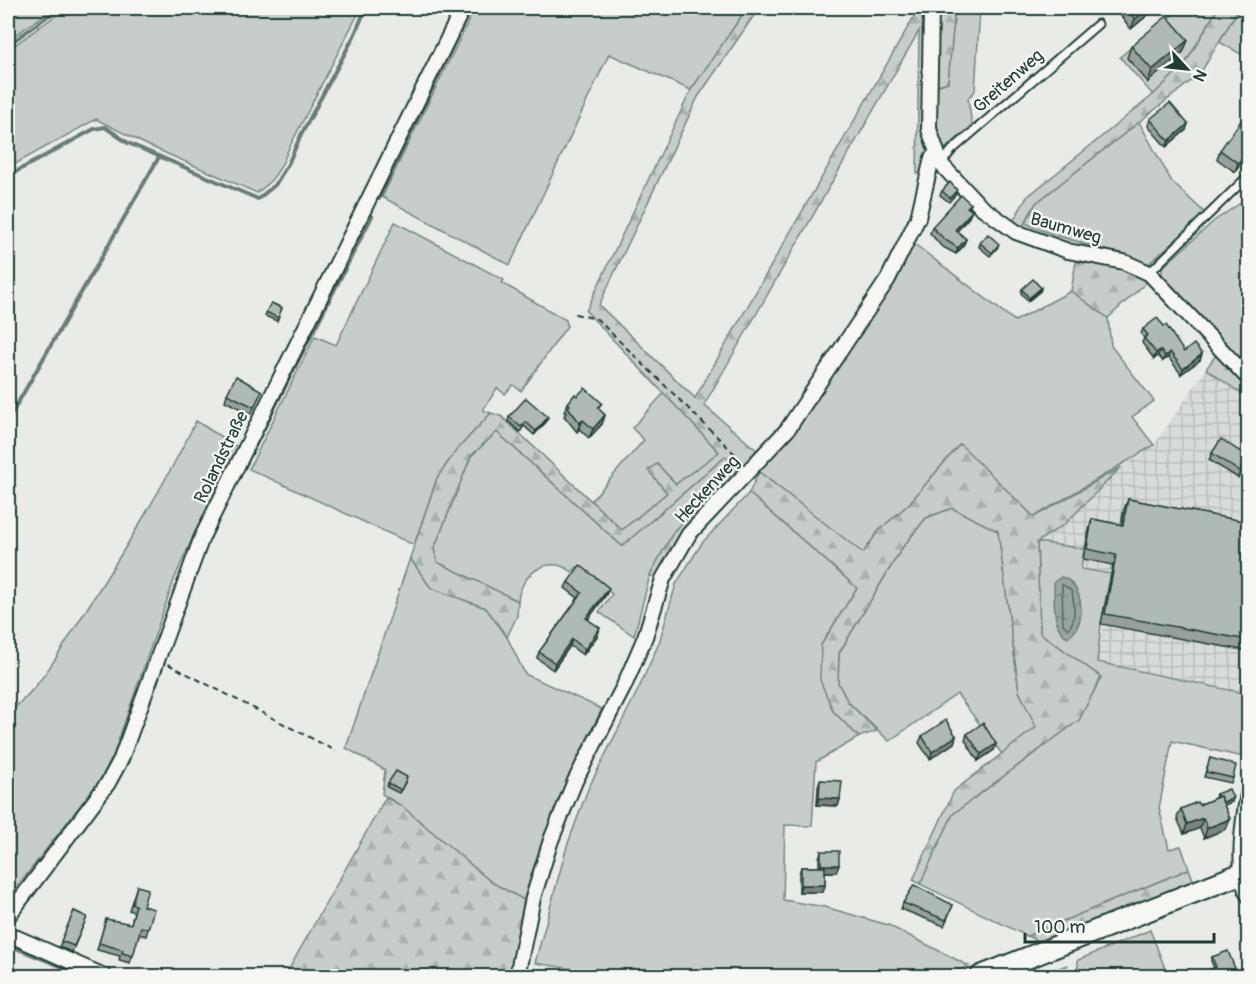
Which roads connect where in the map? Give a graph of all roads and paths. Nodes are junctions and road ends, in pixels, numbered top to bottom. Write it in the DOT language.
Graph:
graph roads {
  1 [pos="463,8"];
  2 [pos="931,8"];
  3 [pos="1098,24"];
  4 [pos="938,159"];
  5 [pos="1248,176"];
  6 [pos="1149,273"];
  7 [pos="575,314"];
  8 [pos="1248,378"];
  9 [pos="750,469"];
  10 [pos="157,658"];
  11 [pos="336,751"];
  12 [pos="1248,794"];
  13 [pos="1246,872"];
  14 [pos="1248,895"];
  15 [pos="8,916"];
  16 [pos="8,934"];
  17 [pos="104,976"];
  18 [pos="518,976"];
  19 [pos="981,976"];
  1 -- 10 [label="street, Rolandstraße"];
  2 -- 4 [label="street, Baumweg"];
  3 -- 4 [label="lane, Greitenweg"];
  4 -- 6 [label="street, Baumweg"];
  4 -- 9 [label="street, Heckenweg"];
  5 -- 6 [label="lane"];
  6 -- 8 [label="street, Baumweg"];
  7 -- 9 [label="path"];
  9 -- 18 [label="street, Heckenweg"];
  10 -- 11 [label="path"];
  10 -- 15 [label="street, Rolandstraße"];
  12 -- 13 [label="street"];
  13 -- 14 [label="street"];
  13 -- 19 [label="main road"];
  16 -- 17 [label="street"];
}
